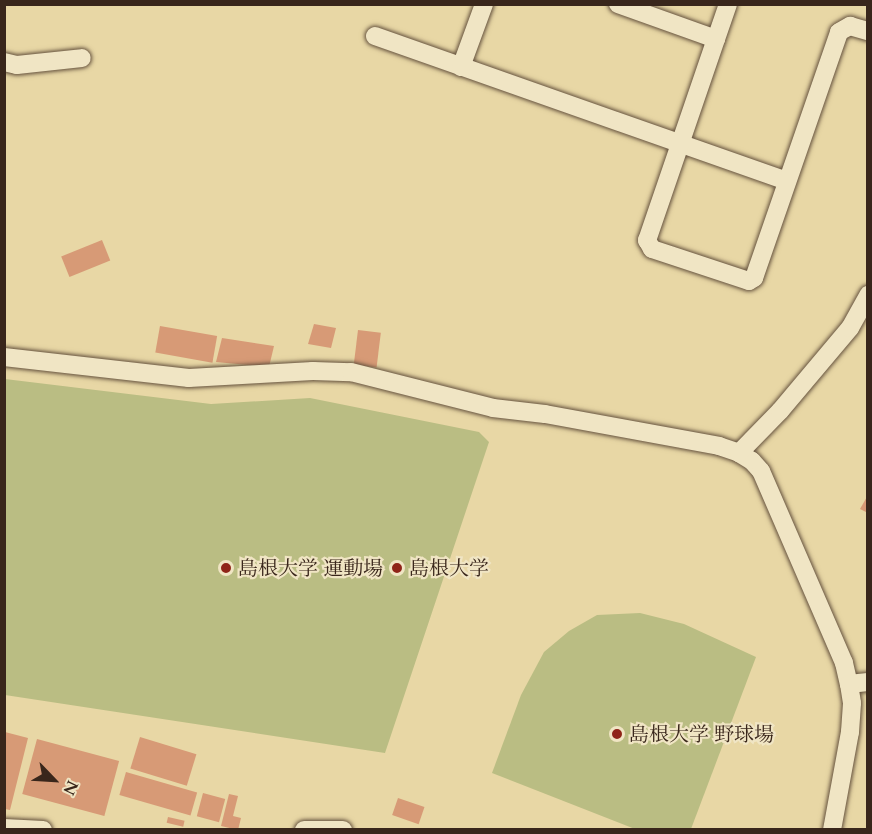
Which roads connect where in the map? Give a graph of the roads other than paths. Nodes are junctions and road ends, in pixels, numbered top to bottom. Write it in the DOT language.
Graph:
graph roads {
  1 [pos="484,4"];
  2 [pos="618,4"];
  3 [pos="728,4"];
  4 [pos="867,31"];
  5 [pos="375,36"];
  6 [pos="716,39"];
  7 [pos="82,58"];
  8 [pos="4,62"];
  9 [pos="461,67"];
  10 [pos="679,143"];
  11 [pos="786,180"];
  12 [pos="867,295"];
  13 [pos="4,357"];
  14 [pos="740,453"];
  15 [pos="858,683"];
  16 [pos="4,828"];
  17 [pos="43,830"];
  18 [pos="304,830"];
  19 [pos="343,830"];
  20 [pos="832,830"];
  1 -- 9 [label="street"];
  2 -- 6 [label="street"];
  3 -- 6 [label="street"];
  4 -- 11 [label="street"];
  5 -- 9 [label="street"];
  6 -- 10 [label="street"];
  7 -- 8 [label="street"];
  9 -- 10 [label="street"];
  10 -- 11 [label="street"];
  10 -- 11 [label="street"];
  12 -- 14 [label="street"];
  13 -- 14 [label="street"];
  14 -- 15 [label="street"];
  15 -- 20 [label="street"];
  16 -- 17 [label="street"];
  18 -- 19 [label="street"];
}
